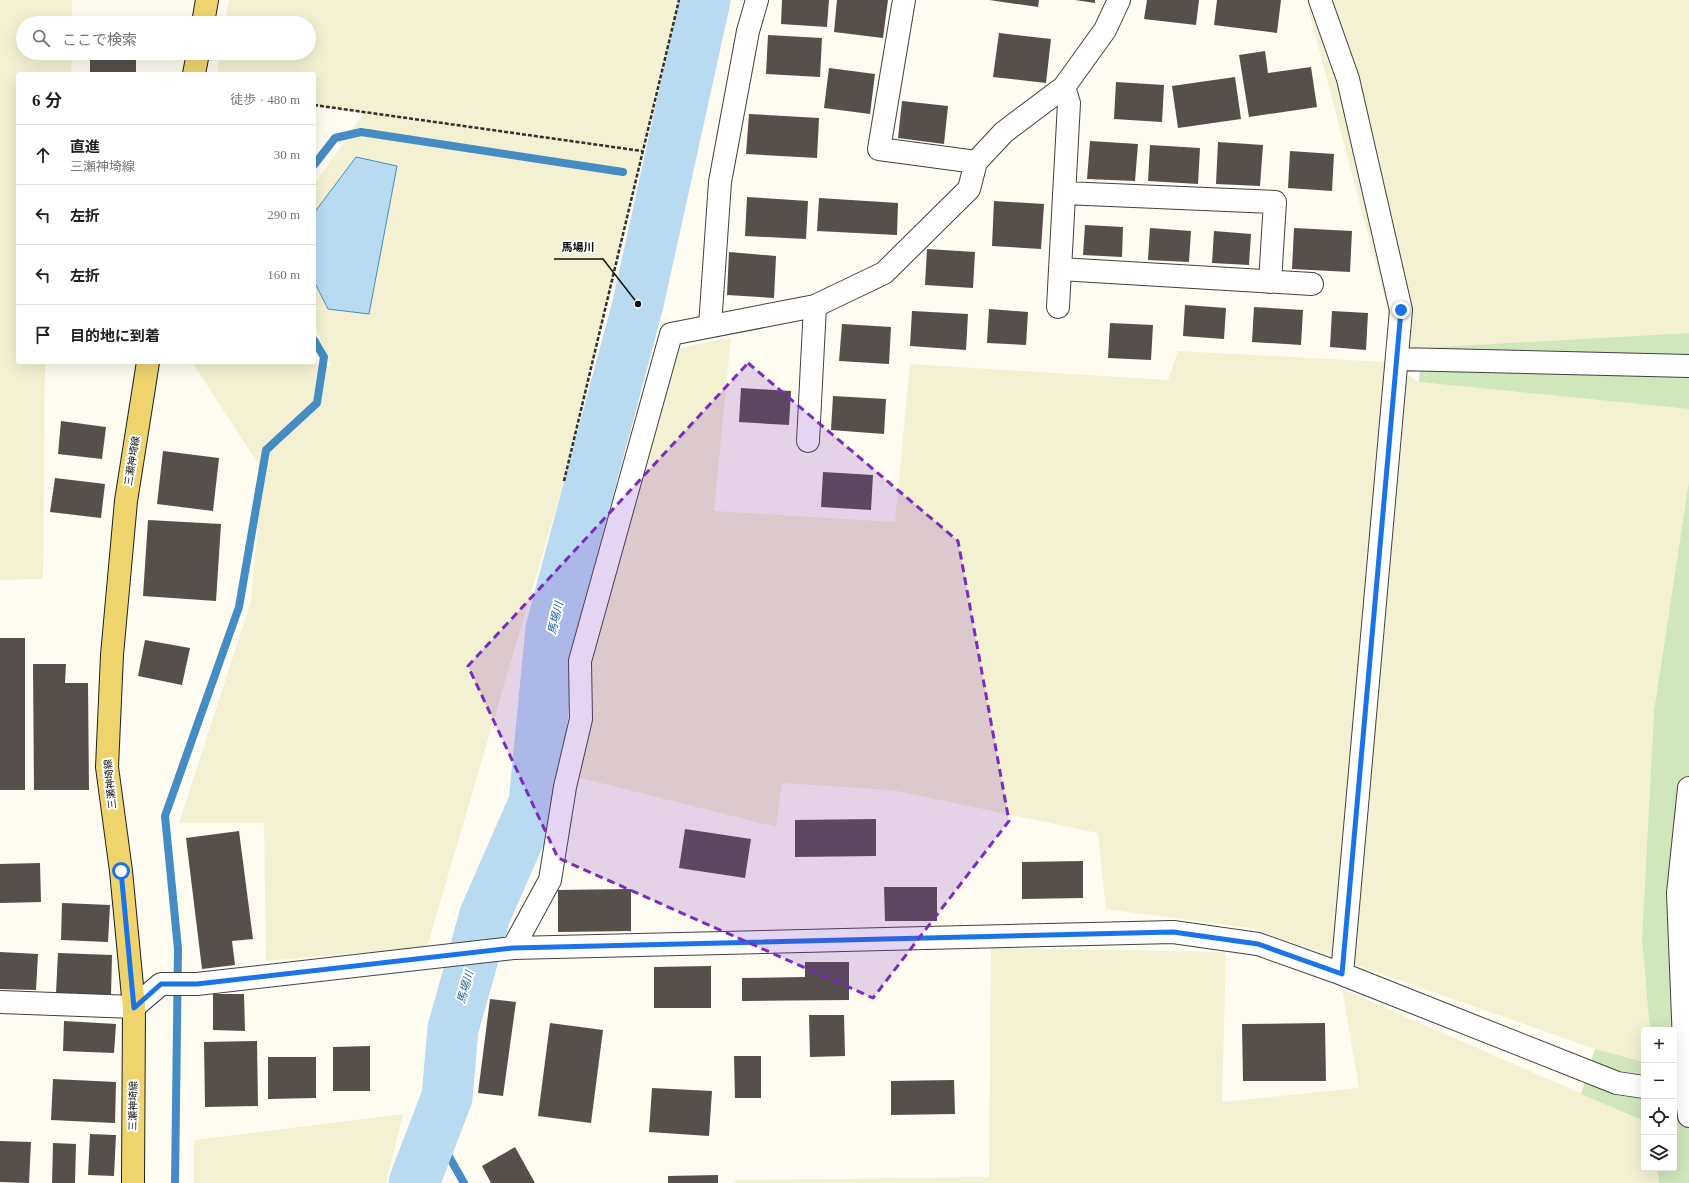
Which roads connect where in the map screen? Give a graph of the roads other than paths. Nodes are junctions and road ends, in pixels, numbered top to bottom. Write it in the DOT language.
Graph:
graph roads {
  1 [pos="207,0"];
  2 [pos="757,0"];
  3 [pos="904,0"];
  4 [pos="1119,0"];
  5 [pos="1320,0"];
  6 [pos="204,16"];
  7 [pos="197,60"];
  8 [pos="194,72"];
  9 [pos="1064,87"];
  10 [pos="976,162"];
  11 [pos="1064,193"];
  12 [pos="1060,269"];
  13 [pos="1270,282"];
  14 [pos="1312,284"];
  15 [pos="815,306"];
  16 [pos="1058,307"];
  17 [pos="710,326"];
  18 [pos="1397,359"];
  19 [pos="148,364"];
  20 [pos="1689,366"];
  21 [pos="808,441"];
  22 [pos="1689,788"];
  23 [pos="513,948"];
  24 [pos="1342,974"];
  25 [pos="0,1002"];
  26 [pos="134,1008"];
  27 [pos="1641,1087"];
  28 [pos="1683,1092"];
  29 [pos="1689,1116"];
  30 [pos="133,1183"];
  1 -- 6 [label="main road"];
  2 -- 17 [label="street"];
  3 -- 10 [label="street"];
  4 -- 9 [label="street"];
  5 -- 18 [label="street"];
  7 -- 8 [label="main road"];
  9 -- 10 [label="street"];
  9 -- 11 [label="street"];
  10 -- 15 [label="street"];
  11 -- 12 [label="street"];
  11 -- 13 [label="street"];
  12 -- 13 [label="street"];
  12 -- 16 [label="street"];
  13 -- 14 [label="street"];
  15 -- 17 [label="street"];
  15 -- 21 [label="street"];
  17 -- 23 [label="street"];
  18 -- 20 [label="street"];
  18 -- 24 [label="street"];
  19 -- 26 [label="main road, 三瀬神埼線"];
  22 -- 28 [label="street"];
  23 -- 24 [label="street"];
  23 -- 26 [label="street"];
  24 -- 27 [label="street"];
  25 -- 26 [label="street"];
  26 -- 30 [label="main road, 三瀬神埼線"];
  28 -- 29 [label="street"];
}
